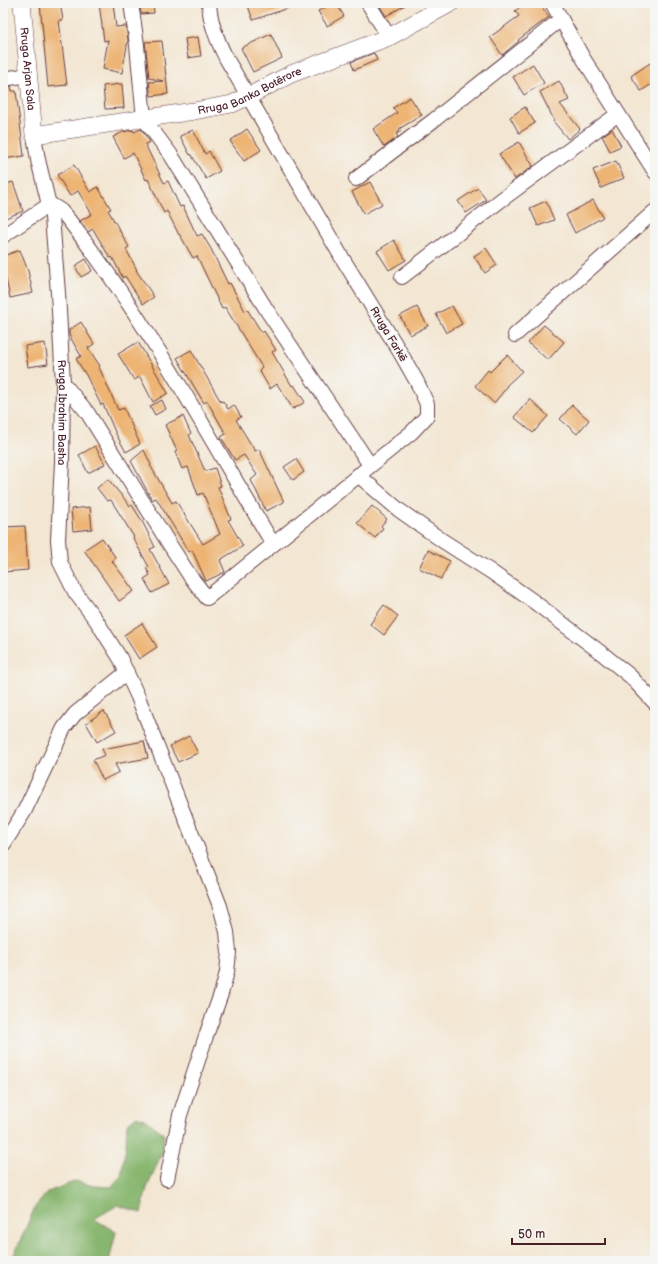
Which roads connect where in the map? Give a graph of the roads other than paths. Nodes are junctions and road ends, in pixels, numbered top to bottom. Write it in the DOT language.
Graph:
graph roads {
  1 [pos="22,3"];
  2 [pos="131,3"];
  3 [pos="209,3"];
  4 [pos="368,3"];
  5 [pos="451,3"];
  6 [pos="552,3"];
  7 [pos="561,19"];
  8 [pos="389,37"];
  9 [pos="29,74"];
  10 [pos="3,79"];
  11 [pos="249,96"];
  12 [pos="618,114"];
  13 [pos="144,119"];
  14 [pos="34,135"];
  15 [pos="655,172"];
  16 [pos="356,179"];
  17 [pos="50,204"];
  18 [pos="655,211"];
  19 [pos="3,236"];
  20 [pos="402,277"];
  21 [pos="516,334"];
  22 [pos="63,383"];
  23 [pos="370,465"];
  24 [pos="358,475"];
  25 [pos="273,544"];
  26 [pos="127,672"];
  27 [pos="655,703"];
  28 [pos="3,845"];
  29 [pos="166,1179"];
  1 -- 9 [label="street, Rruga Arjan Sala"];
  2 -- 13 [label="street"];
  3 -- 11 [label="street, Rruga Farkë"];
  4 -- 8 [label="street"];
  5 -- 8 [label="street, Rruga Banka Botërore"];
  6 -- 7 [label="street"];
  7 -- 12 [label="street"];
  7 -- 16 [label="street"];
  8 -- 11 [label="street, Rruga Banka Botërore"];
  9 -- 10 [label="street"];
  9 -- 14 [label="street, Rruga Arjan Sala"];
  11 -- 13 [label="street, Rruga Banka Botërore"];
  11 -- 23 [label="street, Rruga Farkë"];
  12 -- 15 [label="street"];
  12 -- 20 [label="street"];
  13 -- 14 [label="street, Rruga Banka Botërore"];
  13 -- 23 [label="street"];
  14 -- 17 [label="street, Rruga Ibrahim Basha"];
  17 -- 19 [label="street"];
  17 -- 22 [label="street, Rruga Ibrahim Basha"];
  17 -- 25 [label="street"];
  18 -- 21 [label="street"];
  22 -- 25 [label="street, Rruga Farkë"];
  22 -- 26 [label="street, Rruga Ibrahim Basha"];
  23 -- 24 [label="street, Rruga Farkë"];
  24 -- 25 [label="street, Rruga Farkë"];
  24 -- 27 [label="street"];
  26 -- 28 [label="street"];
  26 -- 29 [label="street, Rruga Ibrahim Basha"];
}
